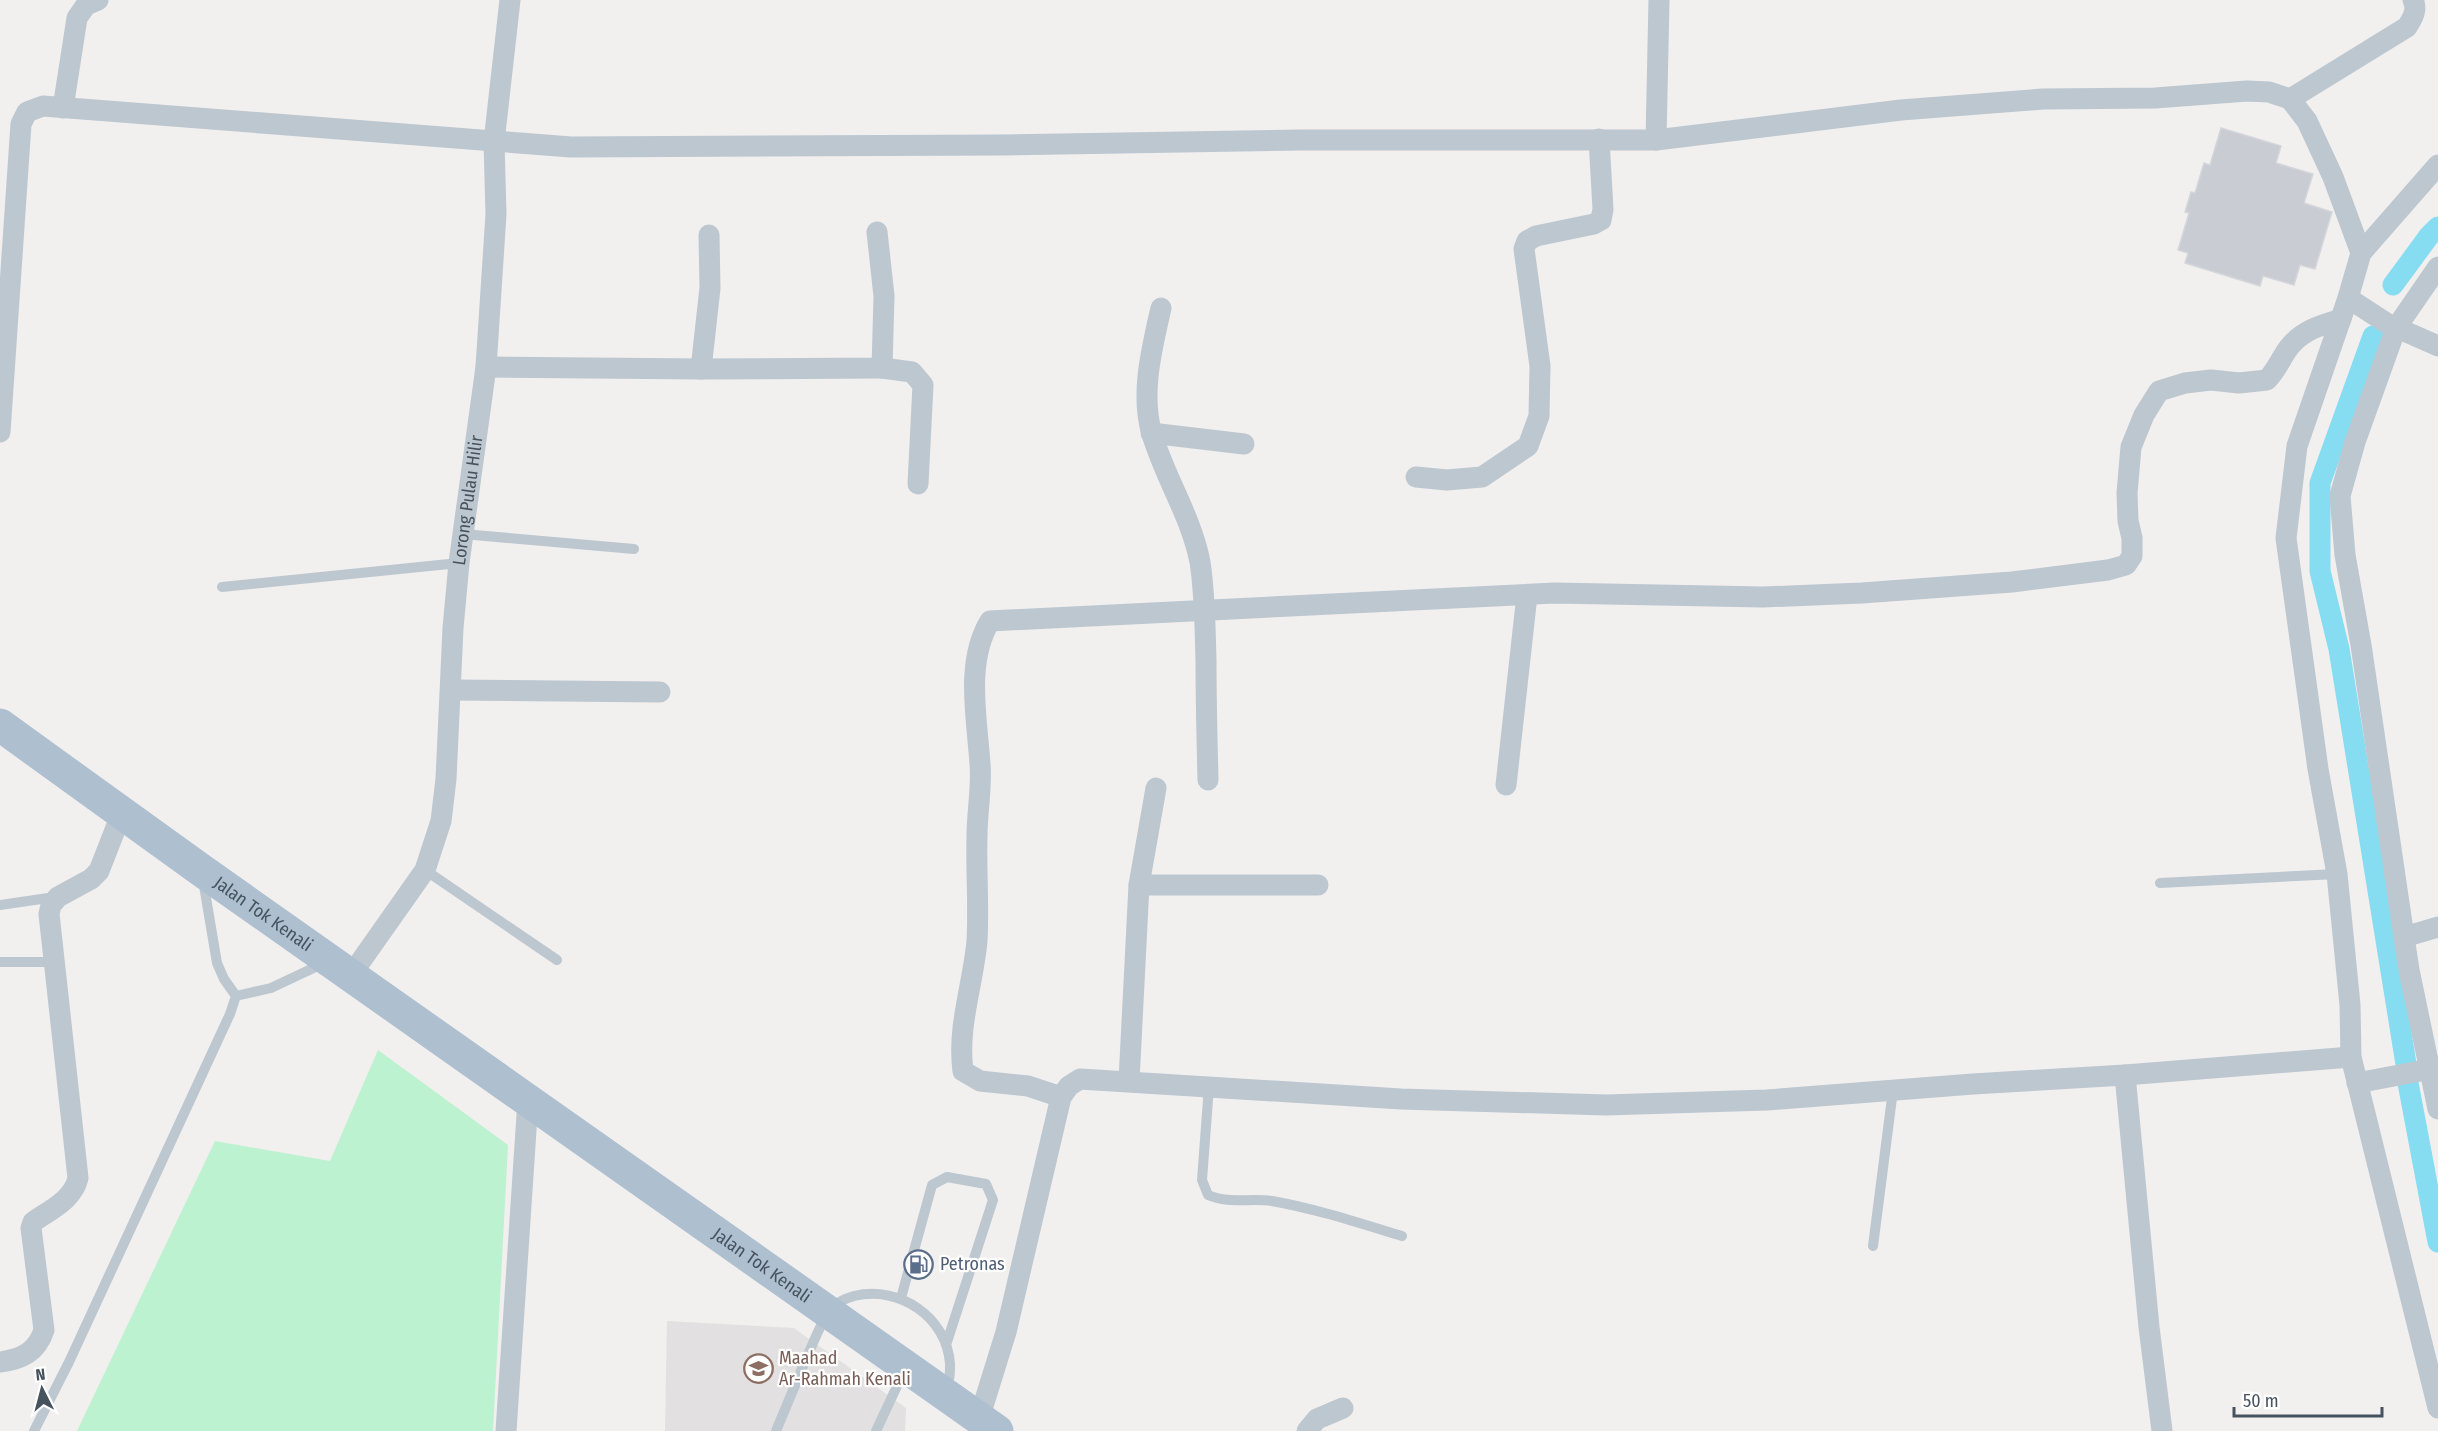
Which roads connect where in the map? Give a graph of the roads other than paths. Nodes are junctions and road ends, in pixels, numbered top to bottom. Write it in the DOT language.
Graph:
graph roads {
  1 [pos="98,0"];
  2 [pos="510,0"];
  3 [pos="1659,0"];
  4 [pos="2413,0"];
  5 [pos="2290,99"];
  6 [pos="63,108"];
  7 [pos="10,133"];
  8 [pos="1599,140"];
  9 [pos="1656,140"];
  10 [pos="494,142"];
  11 [pos="2438,165"];
  12 [pos="877,232"];
  13 [pos="709,235"];
  14 [pos="2361,253"];
  15 [pos="2438,267"];
  16 [pos="2348,298"];
  17 [pos="1161,308"];
  18 [pos="2341,319"];
  19 [pos="2396,328"];
  20 [pos="2438,346"];
  21 [pos="486,367"];
  22 [pos="882,368"];
  23 [pos="701,369"];
  24 [pos="0,432"];
  25 [pos="1151,433"];
  26 [pos="1244,444"];
  27 [pos="1416,477"];
  28 [pos="918,484"];
  29 [pos="463,534"];
  30 [pos="634,549"];
  31 [pos="459,563"];
  32 [pos="222,587"];
  33 [pos="1527,594"];
  34 [pos="1205,611"];
  35 [pos="451,690"];
  36 [pos="660,692"];
  37 [pos="0,724"];
  38 [pos="1208,780"];
  39 [pos="1506,785"];
  40 [pos="1156,788"];
  41 [pos="122,812"];
  42 [pos="201,870"];
  43 [pos="425,870"];
  44 [pos="2337,874"];
  45 [pos="2160,883"];
  46 [pos="1139,885"];
  47 [pos="1318,885"];
  48 [pos="58,897"];
  49 [pos="0,905"];
  50 [pos="2438,927"];
  51 [pos="2404,937"];
  52 [pos="557,960"];
  53 [pos="0,962"];
  54 [pos="54,962"];
  55 [pos="340,968"];
  56 [pos="236,996"];
  57 [pos="2351,1057"];
  58 [pos="2431,1069"];
  59 [pos="2125,1076"];
  60 [pos="1129,1081"];
  61 [pos="2357,1083"];
  62 [pos="1209,1086"];
  63 [pos="1893,1090"];
  64 [pos="1061,1097"];
  65 [pos="528,1100"];
  66 [pos="2438,1109"];
  67 [pos="1402,1236"];
  68 [pos="1873,1246"];
  69 [pos="901,1298"];
  70 [pos="829,1312"];
  71 [pos="946,1345"];
  72 [pos="0,1362"];
  73 [pos="906,1367"];
  74 [pos="942,1393"];
  75 [pos="1343,1408"];
  76 [pos="2438,1408"];
  77 [pos="988,1425"];
  78 [pos="34,1431"];
  79 [pos="506,1431"];
  80 [pos="776,1431"];
  81 [pos="876,1431"];
  82 [pos="1307,1431"];
  83 [pos="2162,1431"];
  1 -- 6 [label="street"];
  2 -- 10 [label="street, Lorong Pulau Hilir"];
  3 -- 9 [label="street"];
  4 -- 5 [label="street"];
  5 -- 9 [label="street"];
  5 -- 14 [label="street"];
  6 -- 7 [label="street"];
  6 -- 10 [label="street"];
  7 -- 24 [label="street"];
  8 -- 9 [label="street"];
  8 -- 10 [label="street"];
  8 -- 27 [label="street"];
  10 -- 21 [label="street, Lorong Pulau Hilir"];
  11 -- 14 [label="street"];
  12 -- 22 [label="street"];
  13 -- 23 [label="street"];
  14 -- 16 [label="street"];
  15 -- 19 [label="street"];
  16 -- 18 [label="street"];
  16 -- 19 [label="street"];
  17 -- 25 [label="street"];
  18 -- 33 [label="street"];
  18 -- 44 [label="street"];
  19 -- 20 [label="street"];
  19 -- 51 [label="street"];
  21 -- 23 [label="street"];
  21 -- 29 [label="street, Lorong Pulau Hilir"];
  22 -- 23 [label="street"];
  22 -- 28 [label="street"];
  25 -- 26 [label="street"];
  25 -- 34 [label="street"];
  29 -- 30 [label="lane"];
  29 -- 31 [label="street, Lorong Pulau Hilir"];
  31 -- 32 [label="lane"];
  31 -- 35 [label="street, Lorong Pulau Hilir"];
  33 -- 34 [label="street"];
  33 -- 39 [label="street"];
  34 -- 38 [label="street"];
  34 -- 64 [label="street"];
  35 -- 36 [label="street"];
  35 -- 43 [label="street, Lorong Pulau Hilir"];
  37 -- 41 [label="main road, Jalan Tok Kenali"];
  40 -- 46 [label="street"];
  41 -- 42 [label="main road, Jalan Tok Kenali"];
  41 -- 48 [label="street"];
  42 -- 55 [label="main road, Jalan Tok Kenali"];
  42 -- 56 [label="lane"];
  43 -- 52 [label="lane"];
  43 -- 55 [label="street, Lorong Pulau Hilir"];
  44 -- 45 [label="lane"];
  44 -- 57 [label="street"];
  46 -- 47 [label="street"];
  46 -- 60 [label="street"];
  48 -- 49 [label="lane"];
  48 -- 54 [label="street"];
  50 -- 51 [label="street"];
  51 -- 58 [label="street"];
  53 -- 54 [label="lane"];
  54 -- 72 [label="street"];
  55 -- 56 [label="lane"];
  55 -- 65 [label="main road, Jalan Tok Kenali"];
  56 -- 78 [label="lane"];
  57 -- 59 [label="street"];
  57 -- 61 [label="street"];
  58 -- 61 [label="street"];
  58 -- 66 [label="street"];
  59 -- 63 [label="street"];
  59 -- 83 [label="street"];
  60 -- 62 [label="street"];
  60 -- 64 [label="street"];
  61 -- 76 [label="street"];
  62 -- 63 [label="street"];
  62 -- 67 [label="lane"];
  63 -- 68 [label="lane"];
  64 -- 77 [label="street"];
  65 -- 70 [label="main road, Jalan Tok Kenali"];
  65 -- 79 [label="street"];
  69 -- 70 [label="lane"];
  69 -- 71 [label="lane"];
  69 -- 71 [label="lane"];
  70 -- 73 [label="main road, Jalan Tok Kenali"];
  70 -- 80 [label="lane"];
  71 -- 74 [label="lane"];
  73 -- 74 [label="main road, Jalan Tok Kenali"];
  73 -- 81 [label="lane"];
  74 -- 77 [label="main road, Jalan Tok Kenali"];
  75 -- 82 [label="street"];
}
